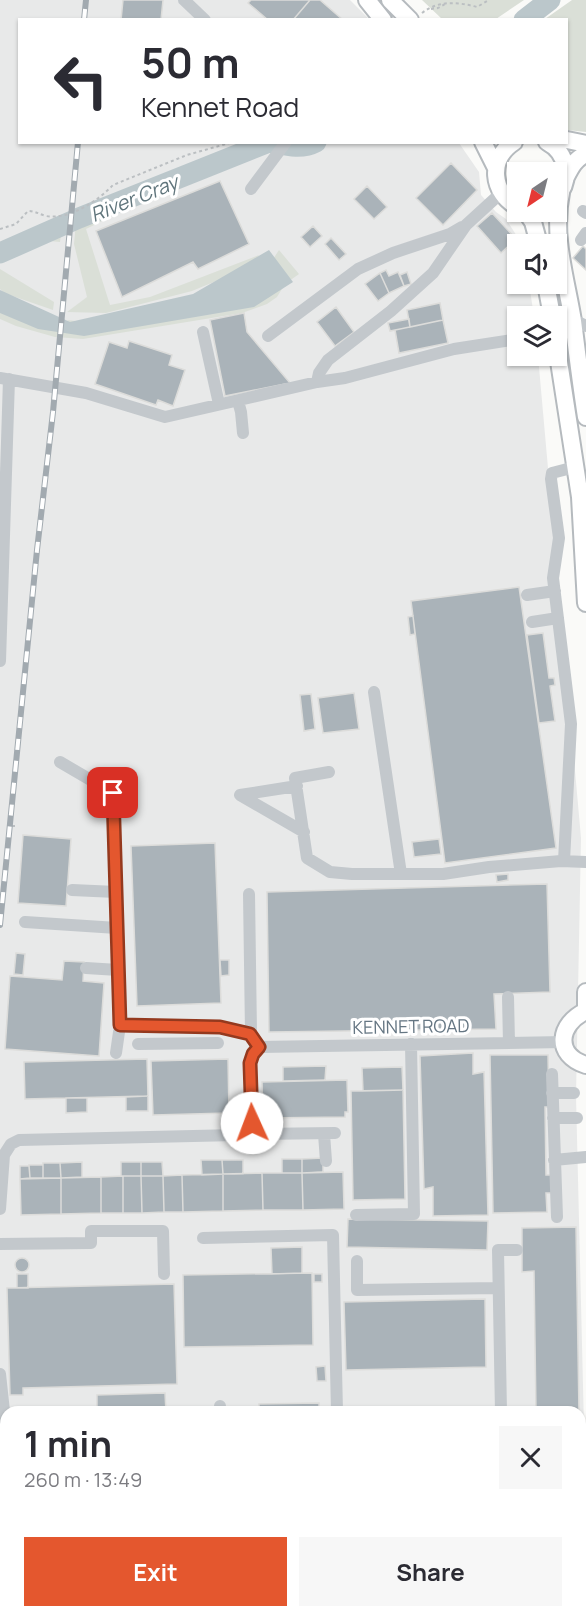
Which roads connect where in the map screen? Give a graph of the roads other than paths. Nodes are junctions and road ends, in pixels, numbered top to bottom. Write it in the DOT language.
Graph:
graph roads {
  1 [pos="184,0"];
  2 [pos="367,0"];
  3 [pos="390,0"];
  4 [pos="415,17"];
  5 [pos="203,18"];
  6 [pos="381,18"];
  7 [pos="568,140"];
  8 [pos="484,144"];
  9 [pos="512,144"];
  10 [pos="548,144"];
  11 [pos="586,144"];
  12 [pos="283,147"];
  13 [pos="586,154"];
  14 [pos="564,162"];
  15 [pos="496,168"];
  16 [pos="567,175"];
  17 [pos="251,189"];
  18 [pos="501,193"];
  19 [pos="507,200"];
  20 [pos="558,222"];
  21 [pos="466,225"];
  22 [pos="579,323"];
  23 [pos="203,332"];
  24 [pos="268,336"];
  25 [pos="507,341"];
  26 [pos="560,366"];
  27 [pos="4,379"];
  28 [pos="317,382"];
  29 [pos="238,401"];
  30 [pos="219,404"];
  31 [pos="586,417"];
  32 [pos="243,433"];
  33 [pos="575,467"];
  34 [pos="555,591"];
  35 [pos="527,595"];
  36 [pos="586,603"];
  37 [pos="558,618"];
  38 [pos="532,622"];
  39 [pos="0,661"];
  40 [pos="374,692"];
  41 [pos="60,762"];
  42 [pos="329,772"];
  43 [pos="297,786"];
  44 [pos="304,832"];
  45 [pos="564,861"];
  46 [pos="586,862"];
  47 [pos="401,874"];
  48 [pos="72,890"];
  49 [pos="116,892"];
  50 [pos="249,894"];
  51 [pos="25,922"];
  52 [pos="117,928"];
  53 [pos="86,968"];
  54 [pos="118,970"];
  55 [pos="586,992"];
  56 [pos="508,997"];
  57 [pos="586,1010"];
  58 [pos="120,1025"];
  59 [pos="154,1026"];
  60 [pos="250,1034"];
  61 [pos="509,1042"];
  62 [pos="564,1042"];
  63 [pos="218,1043"];
  64 [pos="138,1044"];
  65 [pos="154,1044"];
  66 [pos="411,1044"];
  67 [pos="259,1047"];
  68 [pos="116,1053"];
  69 [pos="586,1066"];
  70 [pos="552,1074"];
  71 [pos="552,1093"];
  72 [pos="574,1093"];
  73 [pos="553,1118"];
  74 [pos="577,1118"];
  75 [pos="246,1132"];
  76 [pos="586,1157"];
  77 [pos="554,1160"];
  78 [pos="326,1161"];
  79 [pos="0,1209"];
  80 [pos="356,1215"];
  81 [pos="557,1217"];
  82 [pos="203,1238"];
  83 [pos="0,1244"];
  84 [pos="517,1250"];
  85 [pos="357,1261"];
  86 [pos="164,1274"];
  87 [pos="498,1288"];
  88 [pos="0,1374"];
  89 [pos="3,1406"];
  90 [pos="337,1406"];
  91 [pos="501,1406"];
  1 -- 5 [label="street"];
  2 -- 6 [label="main road"];
  3 -- 4 [label="main road"];
  7 -- 11 [label="main road"];
  8 -- 15 [label="main road"];
  9 -- 15 [label="main road"];
  10 -- 14 [label="main road"];
  12 -- 17 [label="street"];
  13 -- 16 [label="main road"];
  15 -- 18 [label="main road"];
  18 -- 19 [label="main road"];
  18 -- 21 [label="street"];
  20 -- 22 [label="main road"];
  21 -- 24 [label="street"];
  21 -- 28 [label="street"];
  22 -- 31 [label="main road"];
  23 -- 30 [label="street"];
  25 -- 28 [label="street"];
  26 -- 33 [label="main road"];
  27 -- 30 [label="street"];
  27 -- 39 [label="street"];
  28 -- 29 [label="street"];
  29 -- 30 [label="street"];
  29 -- 32 [label="street"];
  33 -- 34 [label="street"];
  33 -- 36 [label="main road"];
  34 -- 35 [label="street"];
  34 -- 37 [label="street"];
  37 -- 38 [label="street"];
  37 -- 45 [label="street"];
  40 -- 47 [label="street"];
  41 -- 49 [label="street"];
  42 -- 43 [label="street"];
  43 -- 44 [label="street"];
  43 -- 44 [label="street"];
  44 -- 47 [label="street"];
  45 -- 46 [label="street"];
  45 -- 47 [label="street"];
  48 -- 49 [label="street"];
  49 -- 52 [label="street"];
  50 -- 60 [label="street"];
  51 -- 52 [label="street"];
  52 -- 54 [label="street"];
  53 -- 54 [label="street"];
  54 -- 58 [label="street"];
  55 -- 57 [label="main road"];
  56 -- 61 [label="street"];
  57 -- 62 [label="main road"];
  58 -- 59 [label="street"];
  58 -- 68 [label="street"];
  59 -- 60 [label="street"];
  59 -- 65 [label="street"];
  60 -- 67 [label="street"];
  61 -- 62 [label="street, KENNET ROAD"];
  61 -- 66 [label="street, KENNET ROAD"];
  62 -- 69 [label="main road"];
  63 -- 65 [label="street"];
  64 -- 65 [label="street"];
  66 -- 67 [label="street, KENNET ROAD"];
  66 -- 80 [label="street"];
  67 -- 75 [label="street"];
  70 -- 71 [label="street"];
  71 -- 72 [label="street"];
  71 -- 73 [label="street"];
  73 -- 74 [label="street"];
  73 -- 77 [label="street"];
  75 -- 78 [label="street"];
  75 -- 79 [label="street"];
  76 -- 77 [label="street"];
  77 -- 81 [label="street"];
  82 -- 90 [label="street"];
  83 -- 86 [label="street"];
  84 -- 87 [label="street"];
  85 -- 87 [label="street"];
  87 -- 91 [label="street"];
  88 -- 89 [label="street"];
}
